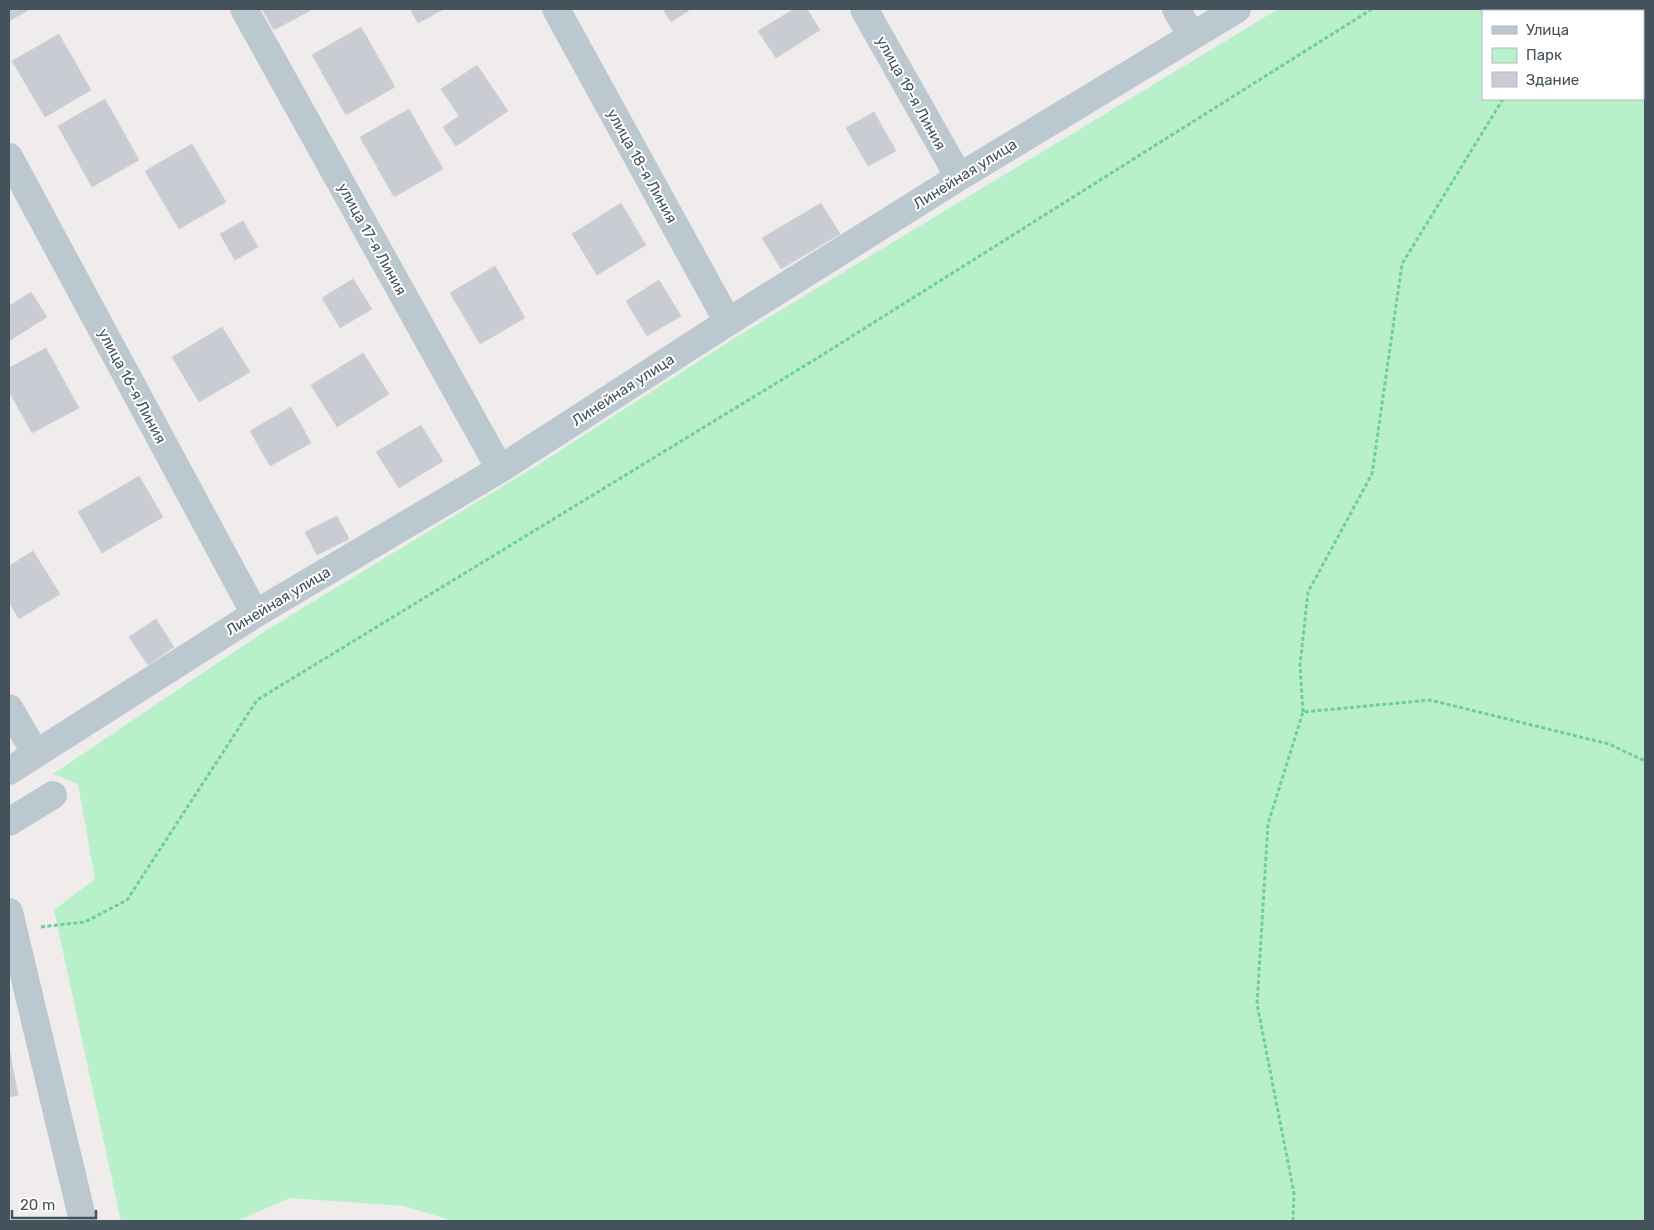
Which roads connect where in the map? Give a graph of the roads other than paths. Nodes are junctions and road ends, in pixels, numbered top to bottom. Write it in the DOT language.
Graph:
graph roads {
  1 [pos="244,9"];
  2 [pos="556,9"];
  3 [pos="864,9"];
  4 [pos="1176,9"];
  5 [pos="1237,9"];
  6 [pos="1192,36"];
  7 [pos="9,157"];
  8 [pos="959,177"];
  9 [pos="728,322"];
  10 [pos="500,469"];
  11 [pos="255,614"];
  12 [pos="9,708"];
  13 [pos="36,754"];
  14 [pos="9,771"];
  15 [pos="53,795"];
  16 [pos="9,822"];
  17 [pos="11,921"];
  18 [pos="83,1221"];
  1 -- 10 [label="street, улица 17-я Линия"];
  2 -- 9 [label="street, улица 18-я Линия"];
  3 -- 8 [label="street, улица 19-я Линия"];
  4 -- 6 [label="street"];
  5 -- 6 [label="street, Линейная улица"];
  6 -- 8 [label="street, Линейная улица"];
  7 -- 11 [label="street, улица 16-я Линия"];
  8 -- 9 [label="street, Линейная улица"];
  9 -- 10 [label="street, Линейная улица"];
  10 -- 11 [label="street, Линейная улица"];
  11 -- 13 [label="street, Линейная улица"];
  12 -- 13 [label="street"];
  13 -- 14 [label="street, Линейная улица"];
  15 -- 16 [label="street"];
  17 -- 18 [label="street"];
}
